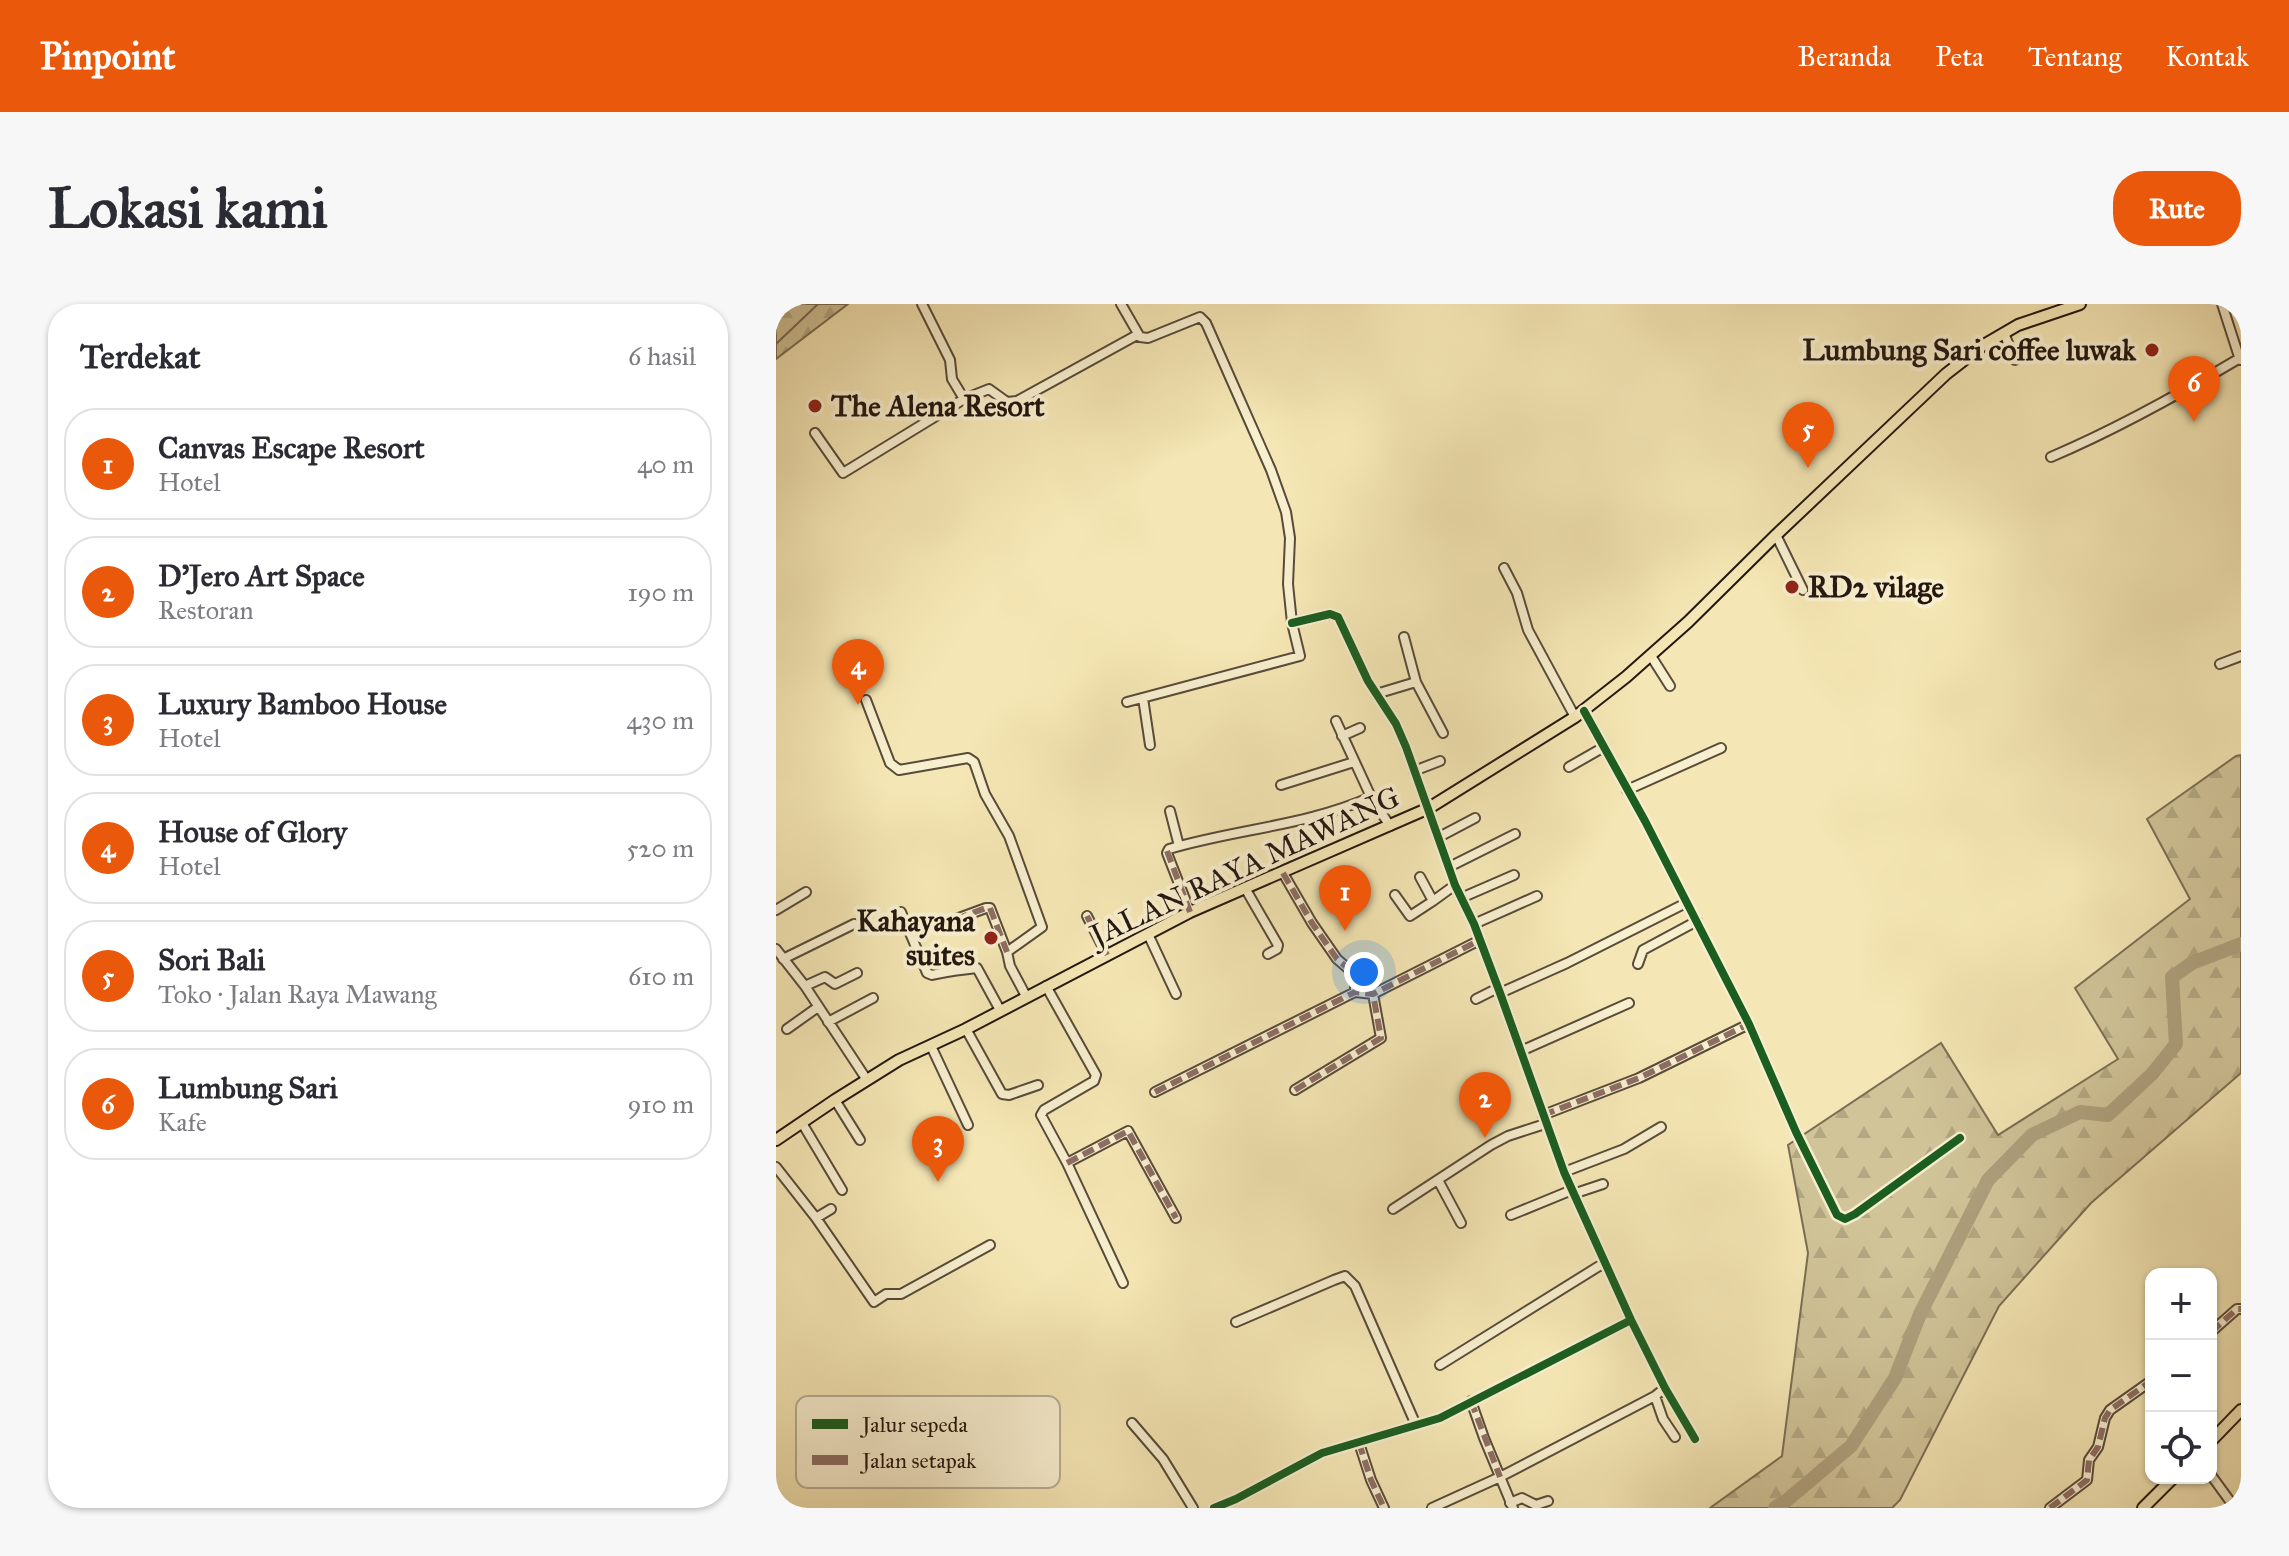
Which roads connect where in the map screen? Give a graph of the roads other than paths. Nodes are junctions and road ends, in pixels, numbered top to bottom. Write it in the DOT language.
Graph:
graph roads {
  1 [pos="922,304"];
  2 [pos="1121,304"];
  3 [pos="2080,304"];
  4 [pos="2222,304"];
  5 [pos="2004,333"];
  6 [pos="1137,335"];
  7 [pos="2015,360"];
  8 [pos="2240,360"];
  9 [pos="964,399"];
  10 [pos="815,433"];
  11 [pos="2051,457"];
  12 [pos="1776,535"];
  13 [pos="1504,568"];
  14 [pos="1803,590"];
  15 [pos="1292,623"];
  16 [pos="1404,637"];
  17 [pos="1651,656"];
  18 [pos="2241,656"];
  19 [pos="2220,664"];
  20 [pos="1416,682"];
  21 [pos="1670,686"];
  22 [pos="1376,694"];
  23 [pos="1143,698"];
  24 [pos="866,700"];
  25 [pos="1127,702"];
  26 [pos="1580,714"];
  27 [pos="1336,721"];
  28 [pos="1360,728"];
  29 [pos="1443,733"];
  30 [pos="1342,736"];
  31 [pos="1150,745"];
  32 [pos="1604,747"];
  33 [pos="1721,748"];
  34 [pos="1440,761"];
  35 [pos="1354,762"];
  36 [pos="1569,767"];
  37 [pos="1414,771"];
  38 [pos="1281,785"];
  39 [pos="1627,790"];
  40 [pos="1371,797"];
  41 [pos="1429,808"];
  42 [pos="1170,811"];
  43 [pos="1475,818"];
  44 [pos="1390,826"];
  45 [pos="1515,834"];
  46 [pos="1439,837"];
  47 [pos="1179,846"];
  48 [pos="1449,867"];
  49 [pos="1283,873"];
  50 [pos="1514,875"];
  51 [pos="1420,877"];
  52 [pos="1455,885"];
  53 [pos="1245,888"];
  54 [pos="806,892"];
  55 [pos="1395,895"];
  56 [pos="1537,896"];
  57 [pos="1461,898"];
  58 [pos="1433,901"];
  59 [pos="1686,903"];
  60 [pos="776,910"];
  61 [pos="901,912"];
  62 [pos="1190,912"];
  63 [pos="1087,916"];
  64 [pos="956,919"];
  65 [pos="1697,921"];
  66 [pos="854,924"];
  67 [pos="1474,924"];
  68 [pos="1148,934"];
  69 [pos="1480,940"];
  70 [pos="776,949"];
  71 [pos="1007,952"];
  72 [pos="1268,954"];
  73 [pos="1107,955"];
  74 [pos="783,959"];
  75 [pos="1638,964"];
  76 [pos="857,973"];
  77 [pos="805,986"];
  78 [pos="1046,986"];
  79 [pos="1499,990"];
  80 [pos="1355,992"];
  81 [pos="1176,994"];
  82 [pos="1373,994"];
  83 [pos="1026,996"];
  84 [pos="873,998"];
  85 [pos="1476,999"];
  86 [pos="1629,1003"];
  87 [pos="818,1007"];
  88 [pos="1000,1010"];
  89 [pos="828,1022"];
  90 [pos="1749,1024"];
  91 [pos="787,1029"];
  92 [pos="966,1029"];
  93 [pos="931,1046"];
  94 [pos="1521,1051"];
  95 [pos="867,1080"];
  96 [pos="1038,1085"];
  97 [pos="1295,1090"];
  98 [pos="1155,1092"];
  99 [pos="835,1100"];
  100 [pos="1544,1119"];
  101 [pos="802,1123"];
  102 [pos="968,1125"];
  103 [pos="1661,1127"];
  104 [pos="1960,1138"];
  105 [pos="776,1140"];
  106 [pos="860,1140"];
  107 [pos="1067,1163"];
  108 [pos="776,1167"];
  109 [pos="1564,1172"];
  110 [pos="1438,1180"];
  111 [pos="1603,1184"];
  112 [pos="842,1190"];
  113 [pos="1572,1192"];
  114 [pos="831,1209"];
  115 [pos="1393,1209"];
  116 [pos="1511,1215"];
  117 [pos="816,1218"];
  118 [pos="1176,1218"];
  119 [pos="1461,1223"];
  120 [pos="990,1245"];
  121 [pos="1604,1263"];
  122 [pos="1123,1283"];
  123 [pos="2241,1309"];
  124 [pos="1631,1320"];
  125 [pos="1236,1322"];
  126 [pos="2217,1327"];
  127 [pos="1440,1365"];
  128 [pos="2145,1385"];
  129 [pos="1665,1388"];
  130 [pos="1655,1396"];
  131 [pos="1471,1401"];
  132 [pos="2241,1410"];
  133 [pos="1132,1423"];
  134 [pos="1416,1425"];
  135 [pos="2217,1435"];
  136 [pos="1675,1437"];
  137 [pos="1695,1439"];
  138 [pos="1359,1443"];
  139 [pos="1500,1477"];
  140 [pos="2217,1483"];
  141 [pos="2167,1484"];
  142 [pos="1548,1501"];
  143 [pos="1512,1505"];
  144 [pos="1193,1508"];
  145 [pos="1214,1508"];
  146 [pos="1384,1508"];
  147 [pos="1432,1508"];
  148 [pos="2050,1508"];
  149 [pos="2143,1508"];
  150 [pos="2235,1508"];
  1 -- 9 [label="street"];
  2 -- 6 [label="street"];
  3 -- 5 [label="main road, JALAN RAYA MAWANG"];
  4 -- 8 [label="street"];
  5 -- 7 [label="street"];
  5 -- 12 [label="main road, JALAN RAYA MAWANG"];
  6 -- 9 [label="street"];
  6 -- 15 [label="street"];
  8 -- 11 [label="street"];
  9 -- 10 [label="street"];
  12 -- 14 [label="street"];
  12 -- 17 [label="main road, JALAN RAYA MAWANG"];
  13 -- 26 [label="street"];
  15 -- 22 [label="street"];
  15 -- 23 [label="street"];
  16 -- 20 [label="street"];
  17 -- 21 [label="street"];
  17 -- 26 [label="main road, JALAN RAYA MAWANG"];
  18 -- 19 [label="street"];
  20 -- 22 [label="street"];
  20 -- 29 [label="street"];
  22 -- 37 [label="street"];
  23 -- 25 [label="street"];
  23 -- 31 [label="street"];
  24 -- 71 [label="street"];
  26 -- 32 [label="street"];
  26 -- 41 [label="main road, JALAN RAYA MAWANG"];
  27 -- 30 [label="street"];
  28 -- 30 [label="street"];
  30 -- 35 [label="street"];
  32 -- 36 [label="street"];
  32 -- 39 [label="street"];
  33 -- 39 [label="street"];
  34 -- 37 [label="street"];
  35 -- 38 [label="street"];
  35 -- 40 [label="street"];
  37 -- 41 [label="street"];
  39 -- 59 [label="street"];
  40 -- 44 [label="street"];
  40 -- 47 [label="street"];
  41 -- 44 [label="main road, JALAN RAYA MAWANG"];
  41 -- 46 [label="street"];
  42 -- 47 [label="street"];
  43 -- 46 [label="street"];
  44 -- 49 [label="main road, JALAN RAYA MAWANG"];
  45 -- 48 [label="street"];
  46 -- 48 [label="street"];
  47 -- 62 [label="street"];
  48 -- 52 [label="street"];
  49 -- 53 [label="main road, JALAN RAYA MAWANG"];
  49 -- 80 [label="street"];
  50 -- 57 [label="street"];
  51 -- 58 [label="street"];
  52 -- 57 [label="street"];
  52 -- 58 [label="street"];
  53 -- 62 [label="main road, JALAN RAYA MAWANG"];
  53 -- 72 [label="street"];
  54 -- 60 [label="street"];
  55 -- 58 [label="street"];
  56 -- 67 [label="street"];
  57 -- 67 [label="street"];
  59 -- 65 [label="street"];
  59 -- 79 [label="street"];
  61 -- 88 [label="street"];
  62 -- 68 [label="main road, JALAN RAYA MAWANG"];
  63 -- 73 [label="street"];
  64 -- 71 [label="street"];
  65 -- 75 [label="street"];
  65 -- 90 [label="street"];
  66 -- 74 [label="street"];
  67 -- 69 [label="street"];
  68 -- 73 [label="main road, JALAN RAYA MAWANG"];
  68 -- 81 [label="street"];
  69 -- 79 [label="street"];
  69 -- 82 [label="street"];
  70 -- 74 [label="street"];
  71 -- 83 [label="street"];
  73 -- 78 [label="main road, JALAN RAYA MAWANG"];
  74 -- 77 [label="street"];
  76 -- 77 [label="street"];
  77 -- 87 [label="street"];
  78 -- 83 [label="main road, JALAN RAYA MAWANG"];
  78 -- 107 [label="street"];
  79 -- 85 [label="street"];
  79 -- 94 [label="street"];
  80 -- 82 [label="street"];
  80 -- 98 [label="street"];
  82 -- 97 [label="street"];
  83 -- 88 [label="main road, JALAN RAYA MAWANG"];
  84 -- 89 [label="street"];
  86 -- 94 [label="street"];
  87 -- 89 [label="street"];
  87 -- 91 [label="street"];
  88 -- 92 [label="main road, JALAN RAYA MAWANG"];
  89 -- 95 [label="street"];
  90 -- 100 [label="street"];
  90 -- 104 [label="street"];
  92 -- 93 [label="main road, JALAN RAYA MAWANG"];
  92 -- 96 [label="street"];
  93 -- 95 [label="main road, JALAN RAYA MAWANG"];
  93 -- 102 [label="street"];
  94 -- 100 [label="street"];
  95 -- 99 [label="main road, JALAN RAYA MAWANG"];
  99 -- 101 [label="main road, JALAN RAYA MAWANG"];
  99 -- 106 [label="street"];
  100 -- 109 [label="street"];
  100 -- 110 [label="street"];
  101 -- 105 [label="main road, JALAN RAYA MAWANG"];
  101 -- 112 [label="street"];
  103 -- 109 [label="street"];
  107 -- 118 [label="street"];
  107 -- 122 [label="street"];
  108 -- 117 [label="street"];
  109 -- 113 [label="street"];
  110 -- 115 [label="street"];
  110 -- 119 [label="street"];
  111 -- 113 [label="street"];
  113 -- 116 [label="street"];
  113 -- 121 [label="street"];
  114 -- 117 [label="street"];
  117 -- 120 [label="street"];
  121 -- 124 [label="street"];
  121 -- 127 [label="street"];
  123 -- 126 [label="street"];
  124 -- 129 [label="street"];
  124 -- 131 [label="street"];
  125 -- 134 [label="street"];
  128 -- 148 [label="street"];
  129 -- 130 [label="street"];
  129 -- 137 [label="street"];
  130 -- 136 [label="street"];
  130 -- 139 [label="street"];
  131 -- 134 [label="street"];
  131 -- 139 [label="street"];
  132 -- 135 [label="main road"];
  133 -- 144 [label="street"];
  134 -- 138 [label="street"];
  138 -- 145 [label="street"];
  138 -- 146 [label="street"];
  139 -- 143 [label="street"];
  139 -- 147 [label="street"];
  140 -- 150 [label="street"];
  141 -- 149 [label="main road"];
  142 -- 143 [label="street"];
}
